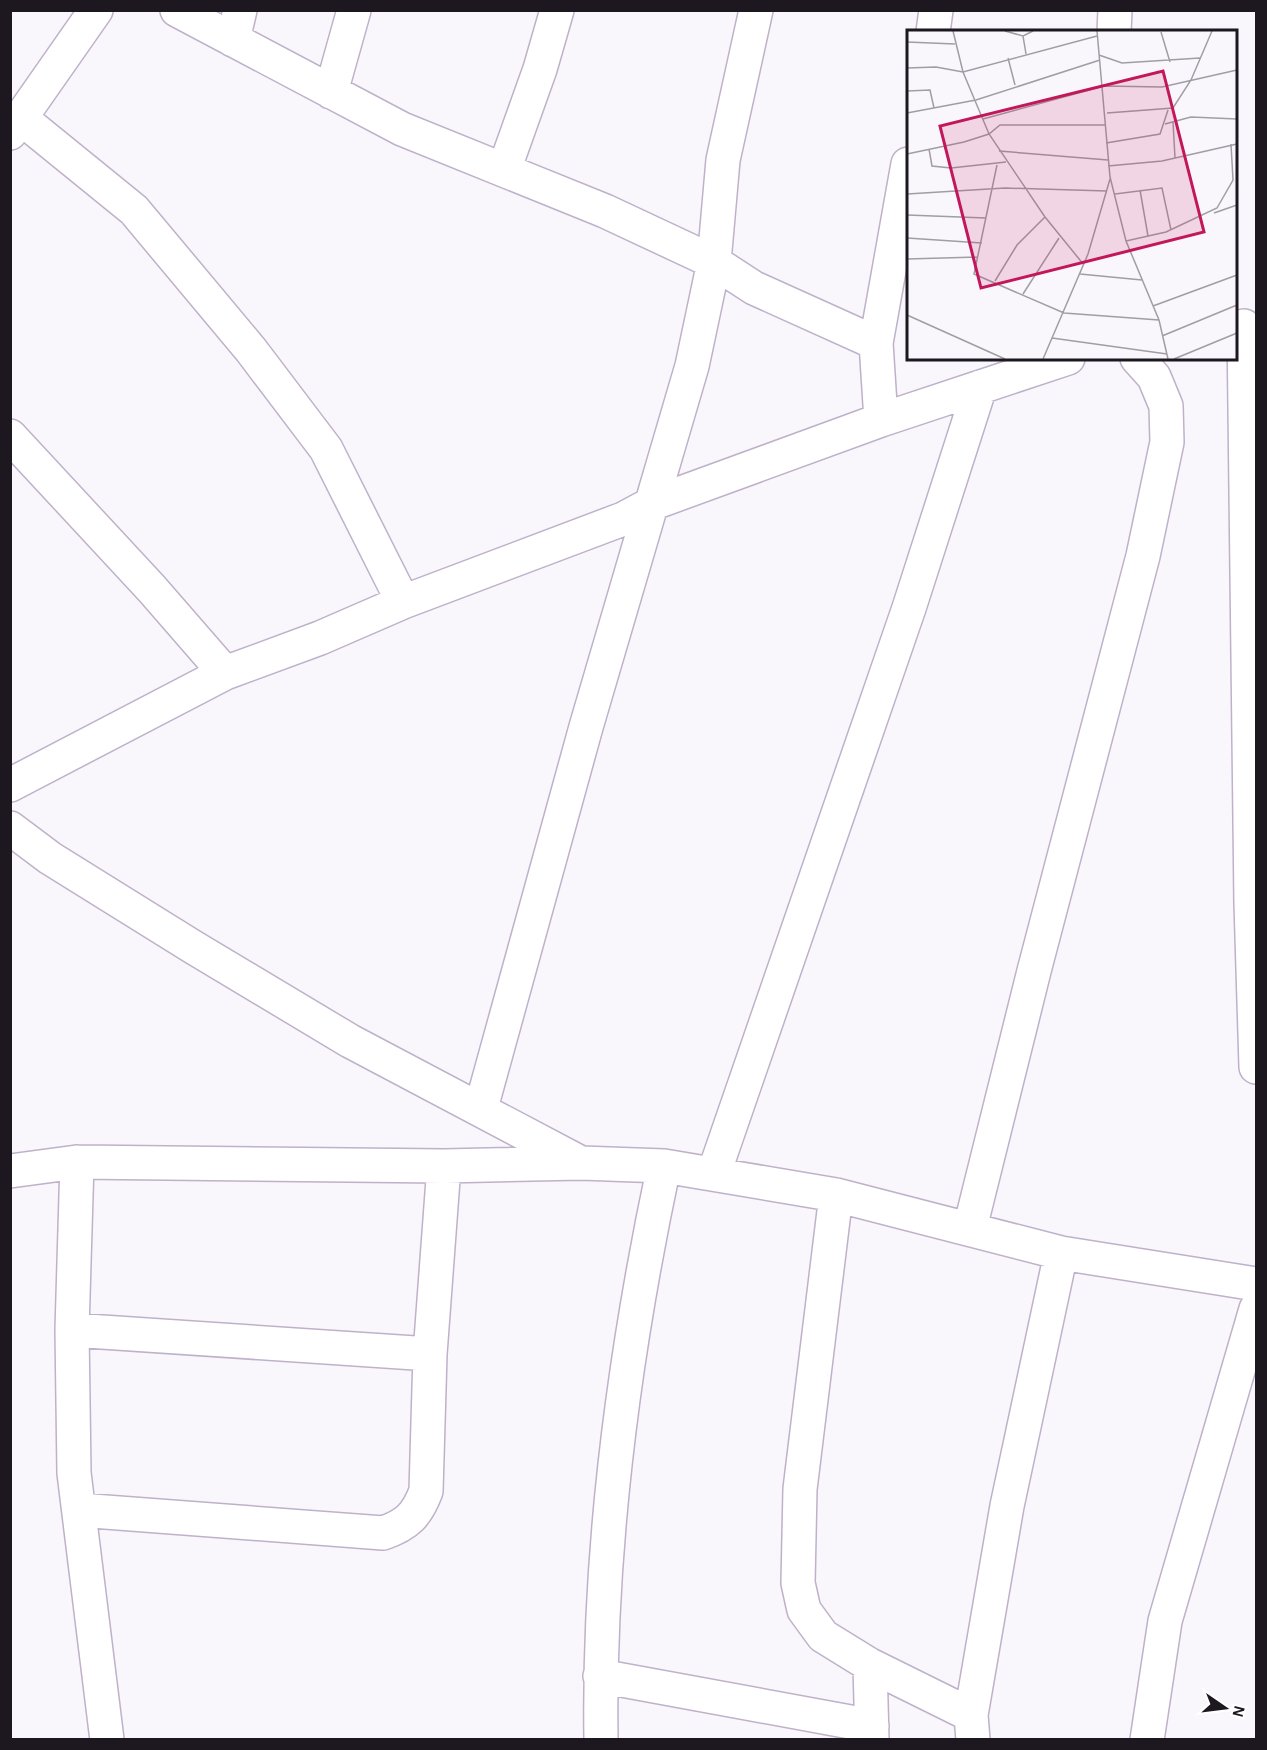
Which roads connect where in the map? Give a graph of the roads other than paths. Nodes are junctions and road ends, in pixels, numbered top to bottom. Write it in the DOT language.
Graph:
graph roads {
  1 [pos="96,10"];
  2 [pos="177,10"];
  3 [pos="354,10"];
  4 [pos="557,10"];
  5 [pos="756,10"];
  6 [pos="936,10"];
  7 [pos="1115,10"];
  8 [pos="237,25"];
  9 [pos="933,30"];
  10 [pos="1114,30"];
  11 [pos="331,92"];
  12 [pos="16,126"];
  13 [pos="504,170"];
  14 [pos="907,175"];
  15 [pos="714,262"];
  16 [pos="1245,326"];
  17 [pos="876,344"];
  18 [pos="1062,360"];
  19 [pos="1139,360"];
  20 [pos="980,387"];
  21 [pos="881,420"];
  22 [pos="10,436"];
  23 [pos="651,504"];
  24 [pos="403,602"];
  25 [pos="225,673"];
  26 [pos="10,785"];
  27 [pos="10,828"];
  28 [pos="1257,1067"];
  29 [pos="481,1108"];
  30 [pos="77,1162"];
  31 [pos="581,1163"];
  32 [pos="444,1166"];
  33 [pos="664,1166"];
  34 [pos="10,1171"];
  35 [pos="714,1173"];
  36 [pos="836,1195"];
  37 [pos="970,1228"];
  38 [pos="1061,1253"];
  39 [pos="1257,1284"];
  40 [pos="1257,1310"];
  41 [pos="72,1330"];
  42 [pos="430,1354"];
  43 [pos="79,1510"];
  44 [pos="870,1665"];
  45 [pos="600,1676"];
  46 [pos="972,1727"];
  47 [pos="872,1733"];
  48 [pos="107,1740"];
  49 [pos="601,1740"];
  50 [pos="1147,1740"];
  1 -- 12 [label="street"];
  2 -- 8 [label="street"];
  3 -- 11 [label="street"];
  4 -- 13 [label="street"];
  5 -- 15 [label="street"];
  6 -- 9 [label="street"];
  7 -- 10 [label="street"];
  8 -- 11 [label="street"];
  11 -- 13 [label="street"];
  12 -- 24 [label="street"];
  13 -- 15 [label="street"];
  14 -- 17 [label="street"];
  15 -- 17 [label="street"];
  15 -- 23 [label="street"];
  16 -- 28 [label="street"];
  17 -- 21 [label="street"];
  18 -- 20 [label="street"];
  19 -- 37 [label="street"];
  20 -- 21 [label="street"];
  20 -- 35 [label="street"];
  21 -- 23 [label="street"];
  22 -- 25 [label="street"];
  23 -- 24 [label="street"];
  23 -- 29 [label="street"];
  24 -- 25 [label="street"];
  25 -- 26 [label="street"];
  27 -- 29 [label="street"];
  29 -- 31 [label="street"];
  30 -- 32 [label="street"];
  30 -- 34 [label="street"];
  30 -- 41 [label="street"];
  31 -- 32 [label="street"];
  31 -- 33 [label="street"];
  32 -- 42 [label="street"];
  33 -- 35 [label="street"];
  33 -- 45 [label="street"];
  35 -- 36 [label="street"];
  36 -- 37 [label="street"];
  36 -- 44 [label="street"];
  37 -- 38 [label="street"];
  38 -- 39 [label="street"];
  38 -- 46 [label="street"];
  40 -- 50 [label="street"];
  41 -- 42 [label="street"];
  41 -- 43 [label="street"];
  42 -- 43 [label="street"];
  43 -- 48 [label="street"];
  44 -- 46 [label="street"];
  44 -- 47 [label="street"];
  45 -- 47 [label="street"];
  45 -- 49 [label="street"];
}
